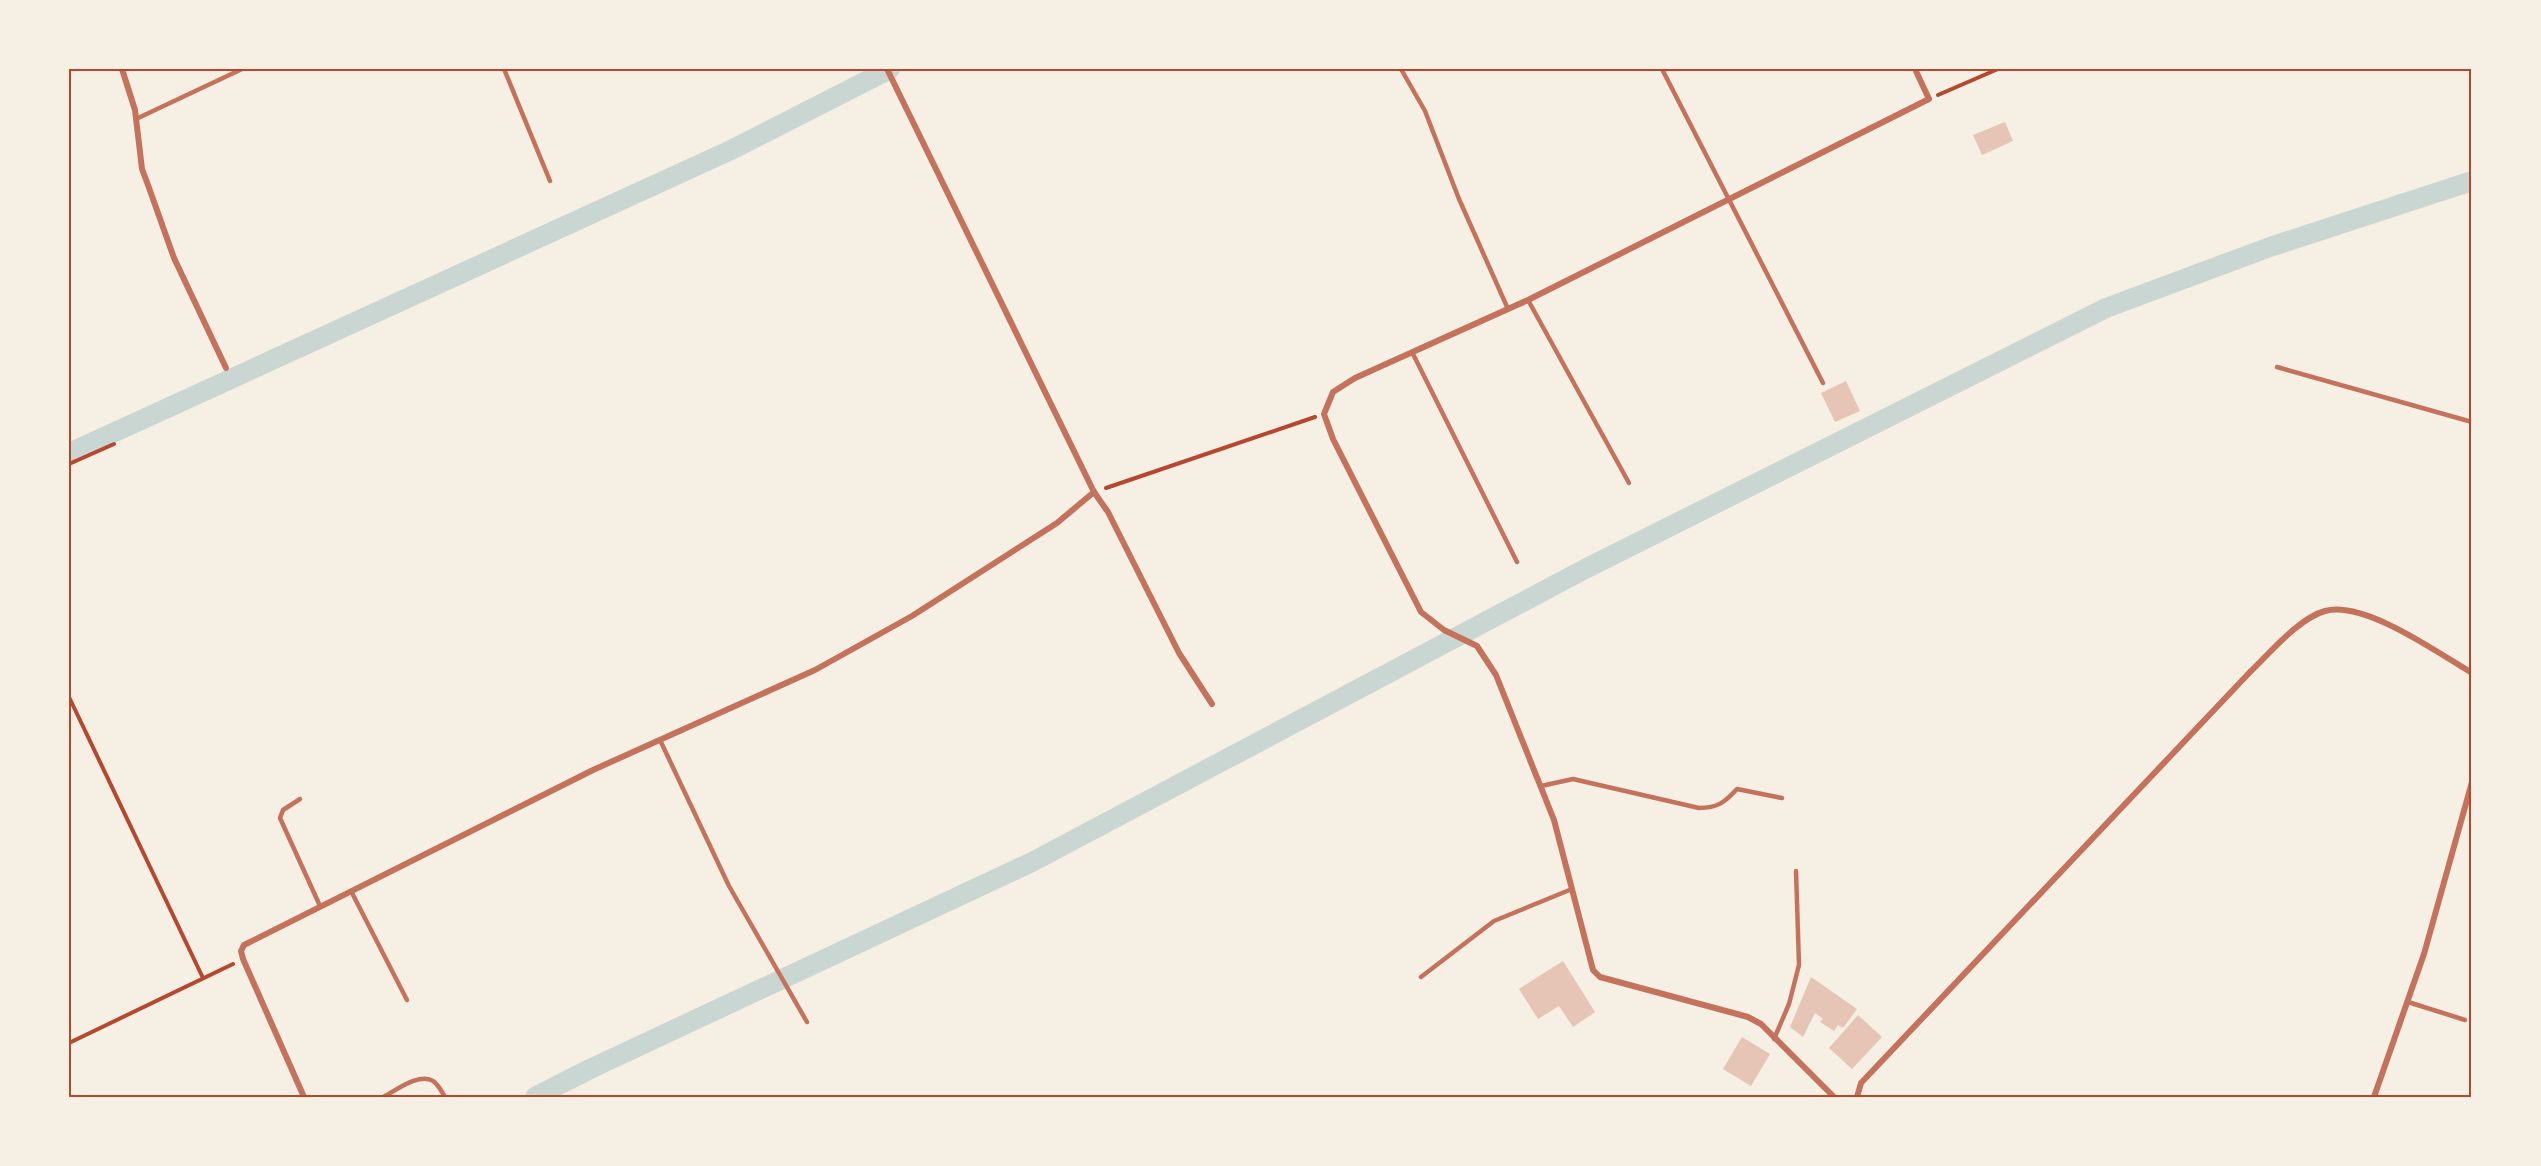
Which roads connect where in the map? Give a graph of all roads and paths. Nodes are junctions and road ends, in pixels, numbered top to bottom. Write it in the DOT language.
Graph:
graph roads {
  1 [pos="122,69"];
  2 [pos="242,69"];
  3 [pos="504,69"];
  4 [pos="1401,69"];
  5 [pos="1662,69"];
  6 [pos="1915,69"];
  7 [pos="1998,69"];
  8 [pos="887,70"];
  9 [pos="1929,99"];
  10 [pos="136,119"];
  11 [pos="550,181"];
  12 [pos="1731,200"];
  13 [pos="1528,300"];
  14 [pos="1508,309"];
  15 [pos="1412,352"];
  16 [pos="2277,367"];
  17 [pos="226,368"];
  18 [pos="1823,383"];
  19 [pos="1324,414"];
  20 [pos="2472,422"];
  21 [pos="114,444"];
  22 [pos="69,464"];
  23 [pos="1629,483"];
  24 [pos="1094,492"];
  25 [pos="1517,562"];
  26 [pos="2472,673"];
  27 [pos="69,697"];
  28 [pos="1212,704"];
  29 [pos="660,740"];
  30 [pos="2472,782"];
  31 [pos="1541,786"];
  32 [pos="1782,798"];
  33 [pos="300,799"];
  34 [pos="1796,871"];
  35 [pos="1572,889"];
  36 [pos="351,891"];
  37 [pos="320,906"];
  38 [pos="243,959"];
  39 [pos="1421,977"];
  40 [pos="203,978"];
  41 [pos="407,1000"];
  42 [pos="2408,1002"];
  43 [pos="2465,1020"];
  44 [pos="807,1022"];
  45 [pos="1774,1039"];
  46 [pos="69,1043"];
  47 [pos="304,1097"];
  48 [pos="383,1097"];
  49 [pos="445,1097"];
  50 [pos="1834,1097"];
  51 [pos="1857,1097"];
  52 [pos="2374,1097"];
  1 -- 10 [label="street"];
  2 -- 10 [label="lane"];
  3 -- 11 [label="lane"];
  4 -- 14 [label="lane"];
  5 -- 12 [label="lane"];
  6 -- 9 [label="street"];
  7 -- 9 [label="path"];
  8 -- 24 [label="street"];
  9 -- 12 [label="street"];
  10 -- 17 [label="street"];
  12 -- 13 [label="street"];
  12 -- 18 [label="lane"];
  13 -- 14 [label="street"];
  13 -- 23 [label="lane"];
  14 -- 15 [label="street"];
  15 -- 19 [label="street"];
  15 -- 25 [label="lane"];
  16 -- 20 [label="lane"];
  19 -- 24 [label="path"];
  19 -- 31 [label="street"];
  21 -- 22 [label="path"];
  24 -- 28 [label="street"];
  24 -- 29 [label="street"];
  26 -- 51 [label="street"];
  27 -- 40 [label="path"];
  29 -- 36 [label="street"];
  29 -- 44 [label="lane"];
  30 -- 42 [label="street"];
  31 -- 32 [label="lane"];
  31 -- 35 [label="street"];
  33 -- 37 [label="lane"];
  34 -- 45 [label="lane"];
  35 -- 39 [label="lane"];
  35 -- 45 [label="street"];
  36 -- 37 [label="street"];
  36 -- 41 [label="lane"];
  37 -- 38 [label="street"];
  38 -- 40 [label="path"];
  38 -- 47 [label="street"];
  40 -- 46 [label="path"];
  42 -- 43 [label="lane"];
  42 -- 52 [label="street"];
  45 -- 50 [label="street"];
  48 -- 49 [label="lane"];
}
